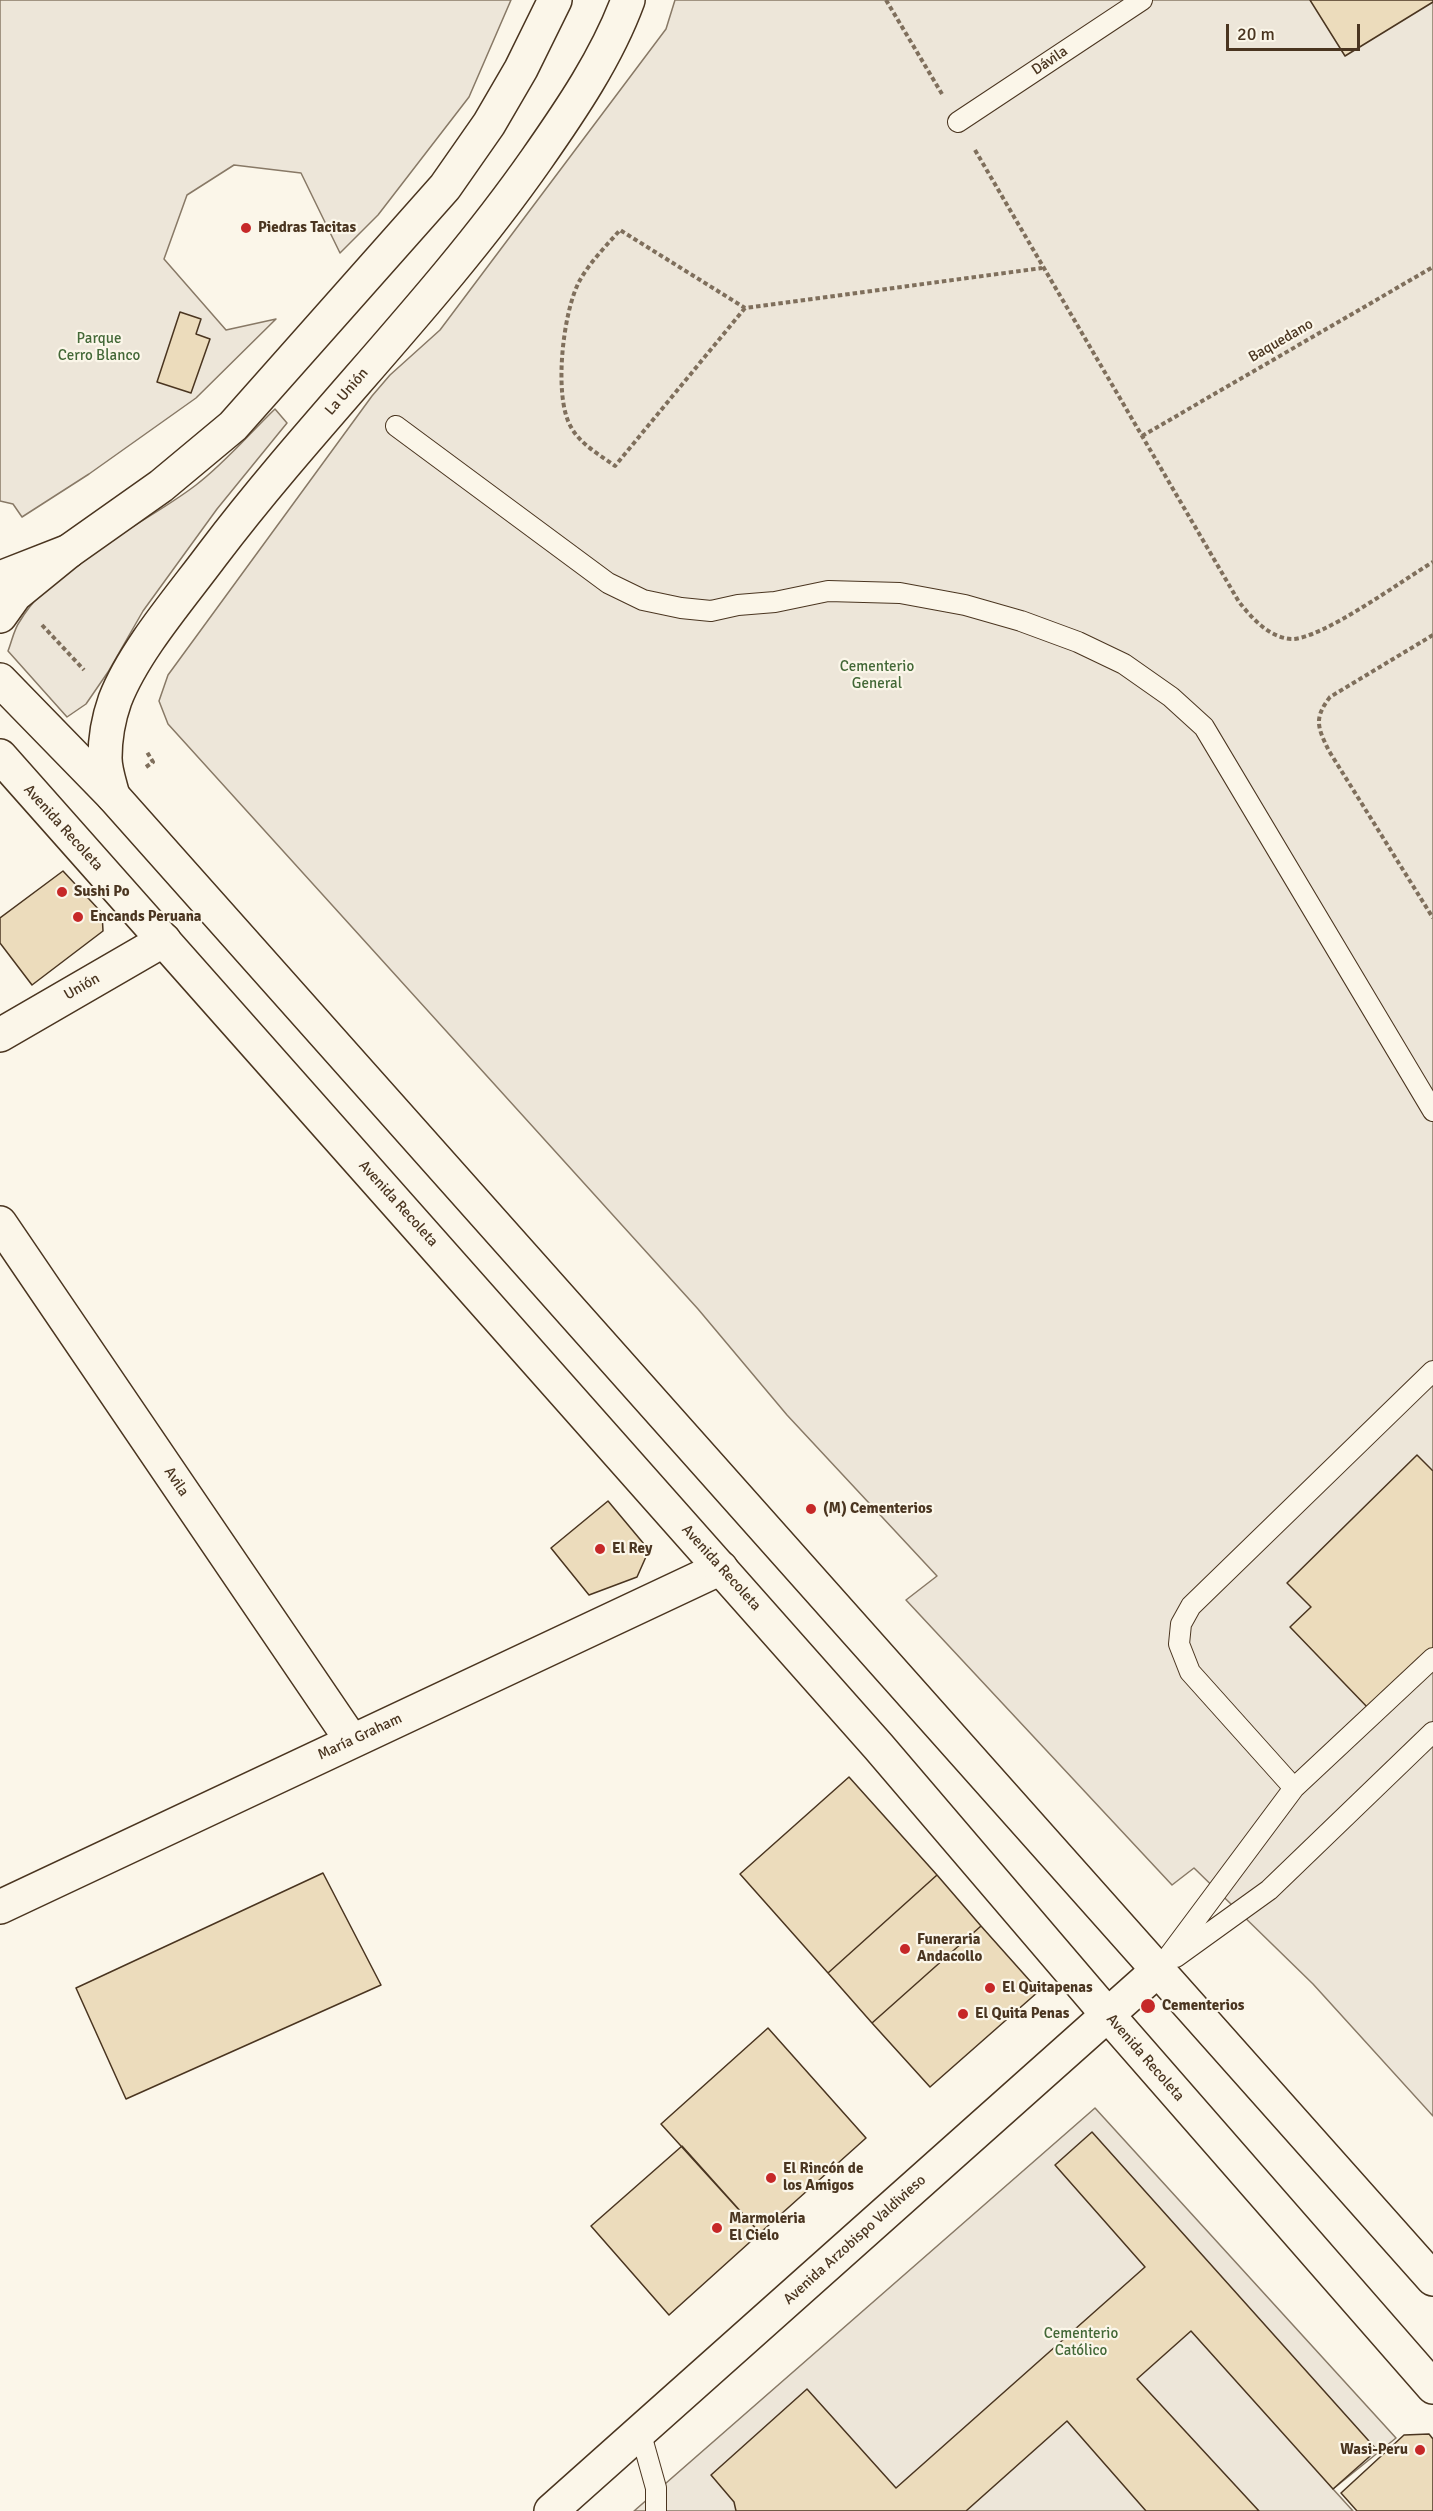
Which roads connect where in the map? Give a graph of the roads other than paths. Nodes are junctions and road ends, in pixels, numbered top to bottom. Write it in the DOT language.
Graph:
graph roads {
  1 [pos="555,0"];
  2 [pos="628,0"];
  3 [pos="1142,0"];
  4 [pos="958,122"];
  5 [pos="396,426"];
  6 [pos="69,551"];
  7 [pos="0,578"];
  8 [pos="0,616"];
  9 [pos="0,680"];
  10 [pos="0,756"];
  11 [pos="113,796"];
  12 [pos="164,940"];
  13 [pos="0,1035"];
  14 [pos="1433,1111"];
  15 [pos="0,1223"];
  16 [pos="1433,1371"];
  17 [pos="721,1568"];
  18 [pos="1433,1658"];
  19 [pos="1433,1732"];
  20 [pos="352,1741"];
  21 [pos="1294,1788"];
  22 [pos="3,1898"];
  23 [pos="1159,1969"];
  24 [pos="1107,2014"];
  25 [pos="1433,2280"];
  26 [pos="1433,2387"];
  27 [pos="640,2431"];
  28 [pos="551,2511"];
  29 [pos="656,2511"];
  1 -- 6 [label="main road"];
  2 -- 11 [label="main road, La Unión"];
  3 -- 4 [label="lane, Dávila"];
  5 -- 14 [label="lane"];
  6 -- 7 [label="main road"];
  6 -- 8 [label="main road"];
  9 -- 11 [label="main road"];
  10 -- 12 [label="main road, Avenida Recoleta"];
  11 -- 23 [label="main road"];
  12 -- 13 [label="main road, Unión"];
  12 -- 17 [label="main road, Avenida Recoleta"];
  15 -- 20 [label="main road, Avila"];
  16 -- 21 [label="lane"];
  17 -- 20 [label="main road, María Graham"];
  17 -- 24 [label="main road, Avenida Recoleta"];
  18 -- 21 [label="lane"];
  19 -- 23 [label="lane"];
  20 -- 22 [label="main road, María Graham"];
  21 -- 23 [label="lane"];
  23 -- 24 [label="main road, Avenida Arzobispo Valdivieso"];
  23 -- 25 [label="main road"];
  24 -- 26 [label="main road, Avenida Recoleta"];
  24 -- 27 [label="main road, Avenida Arzobispo Valdivieso"];
  27 -- 28 [label="main road, Avenida Arzobispo Valdivieso"];
  27 -- 29 [label="lane"];
}
